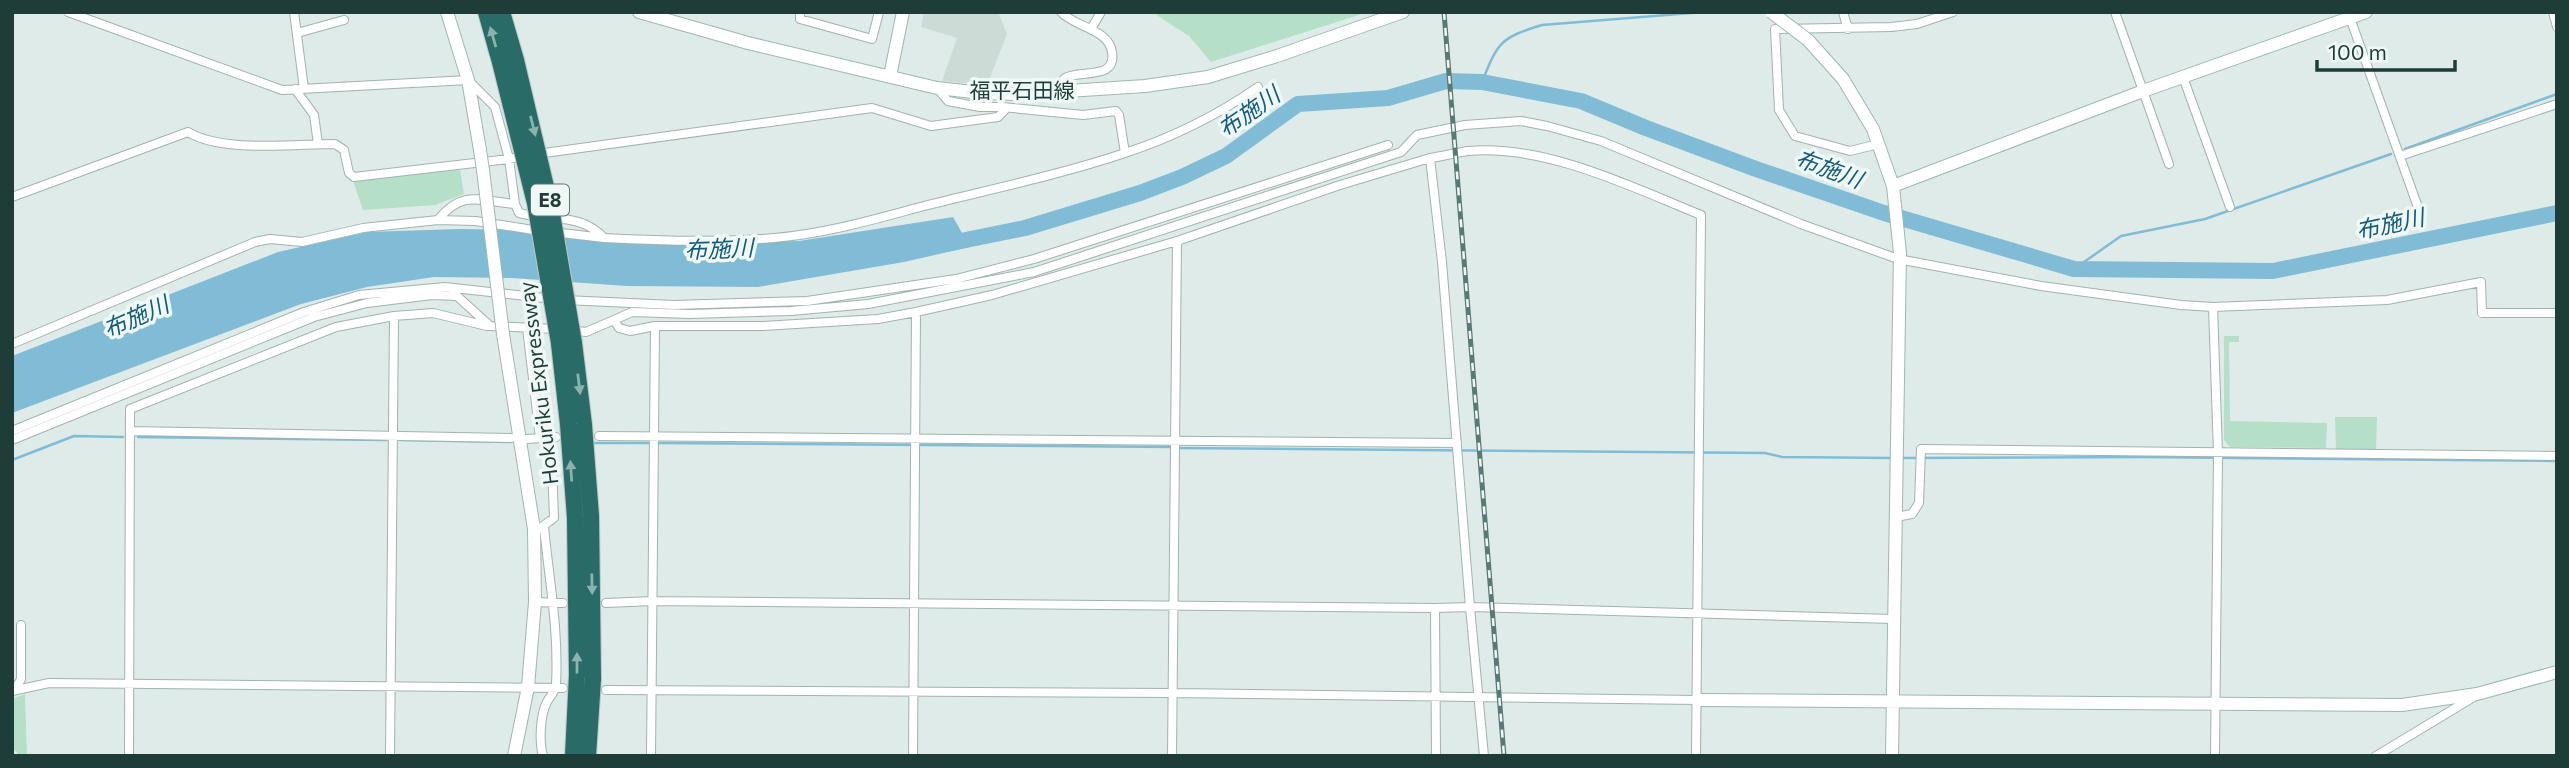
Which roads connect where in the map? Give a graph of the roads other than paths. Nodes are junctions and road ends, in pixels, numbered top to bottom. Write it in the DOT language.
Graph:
graph roads {
  1 [pos="68,12"];
  2 [pos="294,12"];
  3 [pos="447,12"];
  4 [pos="486,12"];
  5 [pos="502,12"];
  6 [pos="639,12"];
  7 [pos="800,12"];
  8 [pos="879,12"];
  9 [pos="903,12"];
  10 [pos="1061,12"];
  11 [pos="1101,12"];
  12 [pos="1403,12"];
  13 [pos="1771,12"];
  14 [pos="1843,12"];
  15 [pos="1953,12"];
  16 [pos="2115,12"];
  17 [pos="2366,12"];
  18 [pos="2553,12"];
  19 [pos="2349,15"];
  20 [pos="344,20"];
  21 [pos="2557,27"];
  22 [pos="1091,29"];
  23 [pos="1848,29"];
  24 [pos="297,33"];
  25 [pos="508,61"];
  26 [pos="890,76"];
  27 [pos="2183,77"];
  28 [pos="468,80"];
  29 [pos="1258,87"];
  30 [pos="299,89"];
  31 [pos="937,89"];
  32 [pos="2143,91"];
  33 [pos="1058,92"];
  34 [pos="2557,104"];
  35 [pos="1002,107"];
  36 [pos="318,144"];
  37 [pos="1878,144"];
  38 [pos="1388,145"];
  39 [pos="1125,153"];
  40 [pos="2399,156"];
  41 [pos="1430,158"];
  42 [pos="509,159"];
  43 [pos="2169,164"];
  44 [pos="1893,186"];
  45 [pos="12,197"];
  46 [pos="515,204"];
  47 [pos="2230,207"];
  48 [pos="2419,210"];
  49 [pos="438,220"];
  50 [pos="604,238"];
  51 [pos="1177,241"];
  52 [pos="1899,256"];
  53 [pos="2213,307"];
  54 [pos="916,312"];
  55 [pos="2557,313"];
  56 [pos="394,316"];
  57 [pos="614,320"];
  58 [pos="490,326"];
  59 [pos="655,326"];
  60 [pos="527,328"];
  61 [pos="12,344"];
  62 [pos="12,431"];
  63 [pos="130,431"];
  64 [pos="394,434"];
  65 [pos="654,434"];
  66 [pos="598,436"];
  67 [pos="511,438"];
  68 [pos="540,438"];
  69 [pos="527,439"];
  70 [pos="917,439"];
  71 [pos="12,440"];
  72 [pos="1175,440"];
  73 [pos="1457,443"];
  74 [pos="2218,453"];
  75 [pos="2557,456"];
  76 [pos="583,517"];
  77 [pos="1896,517"];
  78 [pos="539,528"];
  79 [pos="653,601"];
  80 [pos="535,603"];
  81 [pos="551,603"];
  82 [pos="563,603"];
  83 [pos="606,603"];
  84 [pos="914,603"];
  85 [pos="1174,606"];
  86 [pos="1470,607"];
  87 [pos="1435,608"];
  88 [pos="1697,612"];
  89 [pos="1894,619"];
  90 [pos="21,625"];
  91 [pos="2557,672"];
  92 [pos="129,683"];
  93 [pos="391,687"];
  94 [pos="528,687"];
  95 [pos="560,688"];
  96 [pos="13,689"];
  97 [pos="652,689"];
  98 [pos="606,690"];
  99 [pos="913,692"];
  100 [pos="1174,693"];
  101 [pos="2477,694"];
  102 [pos="1437,697"];
  103 [pos="1479,698"];
  104 [pos="1697,700"];
  105 [pos="1892,702"];
  106 [pos="2216,705"];
  107 [pos="129,756"];
  108 [pos="390,756"];
  109 [pos="514,756"];
  110 [pos="543,756"];
  111 [pos="573,756"];
  112 [pos="589,756"];
  113 [pos="652,756"];
  114 [pos="913,756"];
  115 [pos="1172,756"];
  116 [pos="1436,756"];
  117 [pos="1484,756"];
  118 [pos="1696,756"];
  119 [pos="1892,756"];
  120 [pos="2215,756"];
  121 [pos="2376,756"];
  1 -- 30 [label="street"];
  2 -- 24 [label="street"];
  3 -- 28 [label="street"];
  25 -- 4 [label="highway, Hokuriku Expressway / E8, one-way"];
  5 -- 25 [label="highway, Hokuriku Expressway / E8"];
  6 -- 26 [label="street, 福平石田線"];
  7 -- 8 [label="street"];
  9 -- 26 [label="street"];
  10 -- 22 [label="street"];
  11 -- 22 [label="street"];
  12 -- 33 [label="street, 福平石田線"];
  13 -- 37 [label="street, bridge"];
  14 -- 23 [label="street"];
  15 -- 23 [label="street"];
  16 -- 32 [label="street"];
  17 -- 19 [label="street"];
  18 -- 21 [label="street"];
  19 -- 27 [label="street"];
  19 -- 40 [label="street"];
  20 -- 24 [label="street"];
  22 -- 33 [label="street"];
  23 -- 37 [label="street"];
  24 -- 30 [label="street"];
  25 -- 76 [label="highway, Hokuriku Expressway / E8, bridge"];
  26 -- 31 [label="street, 福平石田線"];
  27 -- 32 [label="street"];
  27 -- 47 [label="street"];
  28 -- 30 [label="street"];
  28 -- 42 [label="street"];
  28 -- 78 [label="street, bridge"];
  29 -- 39 [label="street"];
  30 -- 36 [label="street"];
  31 -- 33 [label="street, 福平石田線"];
  31 -- 35 [label="street"];
  32 -- 43 [label="street"];
  32 -- 44 [label="street"];
  34 -- 40 [label="street"];
  35 -- 39 [label="street"];
  35 -- 42 [label="street"];
  36 -- 42 [label="street"];
  36 -- 45 [label="street"];
  37 -- 44 [label="street"];
  38 -- 62 [label="street"];
  39 -- 50 [label="street"];
  40 -- 48 [label="street"];
  41 -- 51 [label="street"];
  41 -- 73 [label="street"];
  41 -- 88 [label="street"];
  42 -- 46 [label="street"];
  44 -- 52 [label="street"];
  46 -- 49 [label="street"];
  46 -- 50 [label="street"];
  49 -- 50 [label="street"];
  49 -- 61 [label="street"];
  51 -- 54 [label="street"];
  51 -- 72 [label="street"];
  52 -- 53 [label="street"];
  52 -- 57 [label="street"];
  52 -- 77 [label="street"];
  53 -- 55 [label="street"];
  53 -- 74 [label="street"];
  54 -- 59 [label="street"];
  54 -- 70 [label="street"];
  56 -- 58 [label="street"];
  56 -- 63 [label="street"];
  56 -- 64 [label="street"];
  57 -- 59 [label="street"];
  57 -- 60 [label="street"];
  58 -- 60 [label="street"];
  58 -- 71 [label="street"];
  59 -- 65 [label="street"];
  60 -- 68 [label="street"];
  63 -- 64 [label="street"];
  63 -- 92 [label="street"];
  64 -- 67 [label="street"];
  64 -- 93 [label="street"];
  65 -- 66 [label="street"];
  65 -- 70 [label="street"];
  65 -- 79 [label="street"];
  68 -- 69 [label="street"];
  68 -- 78 [label="street"];
  70 -- 72 [label="street"];
  70 -- 84 [label="street"];
  72 -- 73 [label="street"];
  72 -- 85 [label="street"];
  73 -- 86 [label="street"];
  74 -- 75 [label="street"];
  74 -- 77 [label="street"];
  74 -- 106 [label="street"];
  111 -- 76 [label="highway, Hokuriku Expressway / E8, one-way"];
  76 -- 112 [label="highway, Hokuriku Expressway / E8, one-way"];
  77 -- 89 [label="street"];
  78 -- 80 [label="street"];
  78 -- 81 [label="street"];
  79 -- 83 [label="street"];
  79 -- 84 [label="street"];
  79 -- 97 [label="street"];
  80 -- 81 [label="street"];
  80 -- 94 [label="street"];
  81 -- 82 [label="street"];
  81 -- 95 [label="street"];
  84 -- 85 [label="street"];
  84 -- 99 [label="street"];
  85 -- 87 [label="street"];
  85 -- 100 [label="street"];
  86 -- 87 [label="street"];
  86 -- 88 [label="street"];
  86 -- 103 [label="street"];
  87 -- 102 [label="street"];
  88 -- 89 [label="street"];
  88 -- 104 [label="street"];
  89 -- 105 [label="street"];
  90 -- 96 [label="street"];
  91 -- 101 [label="street"];
  92 -- 93 [label="street"];
  92 -- 96 [label="street"];
  92 -- 107 [label="street"];
  93 -- 94 [label="street"];
  93 -- 108 [label="street"];
  94 -- 95 [label="street"];
  94 -- 109 [label="street"];
  95 -- 110 [label="street"];
  97 -- 98 [label="street"];
  97 -- 99 [label="street"];
  97 -- 113 [label="street"];
  99 -- 100 [label="street"];
  99 -- 114 [label="street"];
  100 -- 102 [label="street"];
  100 -- 115 [label="street"];
  101 -- 106 [label="street"];
  101 -- 121 [label="street"];
  102 -- 103 [label="street"];
  102 -- 116 [label="street"];
  103 -- 104 [label="street"];
  103 -- 117 [label="street"];
  104 -- 105 [label="street"];
  104 -- 118 [label="street"];
  105 -- 106 [label="street"];
  105 -- 119 [label="street"];
  106 -- 120 [label="street"];
}
